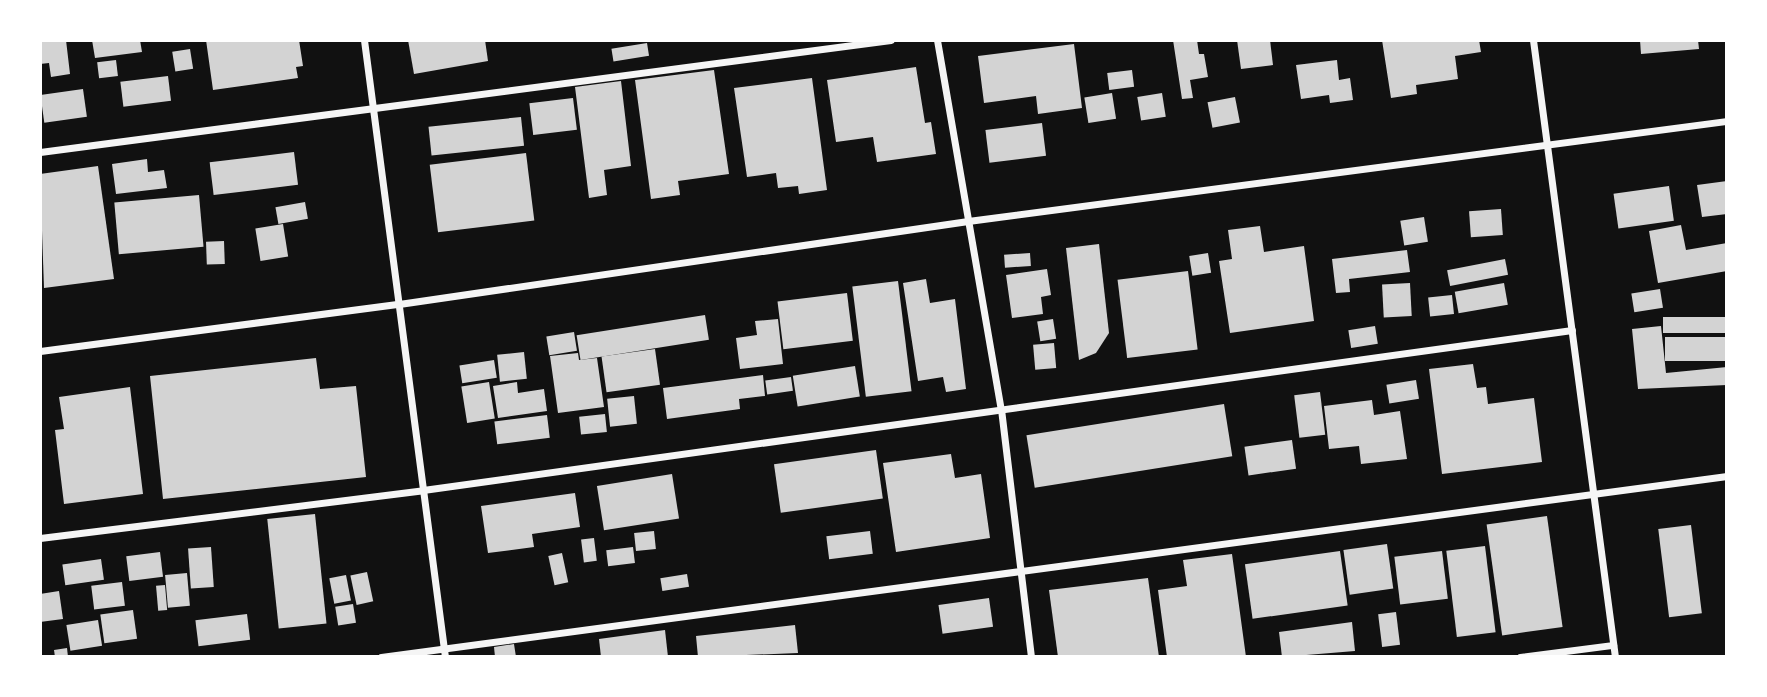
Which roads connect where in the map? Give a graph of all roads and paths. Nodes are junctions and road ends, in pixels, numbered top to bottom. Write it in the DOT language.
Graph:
graph roads {
  1 [pos="364,40"];
  2 [pos="891,40"];
  3 [pos="937,40"];
  4 [pos="1533,40"];
  5 [pos="373,107"];
  6 [pos="1727,121"];
  7 [pos="1546,145"];
  8 [pos="40,152"];
  9 [pos="968,221"];
  10 [pos="399,304"];
  11 [pos="1572,330"];
  12 [pos="40,351"];
  13 [pos="1001,409"];
  14 [pos="1727,477"];
  15 [pos="423,490"];
  16 [pos="1593,494"];
  17 [pos="40,538"];
  18 [pos="1021,571"];
  19 [pos="1613,645"];
  20 [pos="444,653"];
  21 [pos="381,657"];
  22 [pos="1031,657"];
  23 [pos="1520,657"];
  24 [pos="1615,657"];
  1 -- 5 [label="street"];
  2 -- 5 [label="street"];
  3 -- 9 [label="street"];
  4 -- 7 [label="street"];
  5 -- 8 [label="street"];
  5 -- 10 [label="street"];
  6 -- 7 [label="street"];
  7 -- 9 [label="street"];
  7 -- 11 [label="street"];
  9 -- 10 [label="street"];
  9 -- 13 [label="street"];
  10 -- 12 [label="street"];
  10 -- 15 [label="street"];
  11 -- 13 [label="street"];
  11 -- 16 [label="street"];
  13 -- 15 [label="street"];
  13 -- 18 [label="street"];
  14 -- 16 [label="street"];
  15 -- 17 [label="street"];
  15 -- 20 [label="street"];
  16 -- 18 [label="street"];
  16 -- 19 [label="street"];
  18 -- 20 [label="street"];
  18 -- 22 [label="street"];
  19 -- 23 [label="street"];
  19 -- 24 [label="street"];
  20 -- 21 [label="street"];
}
